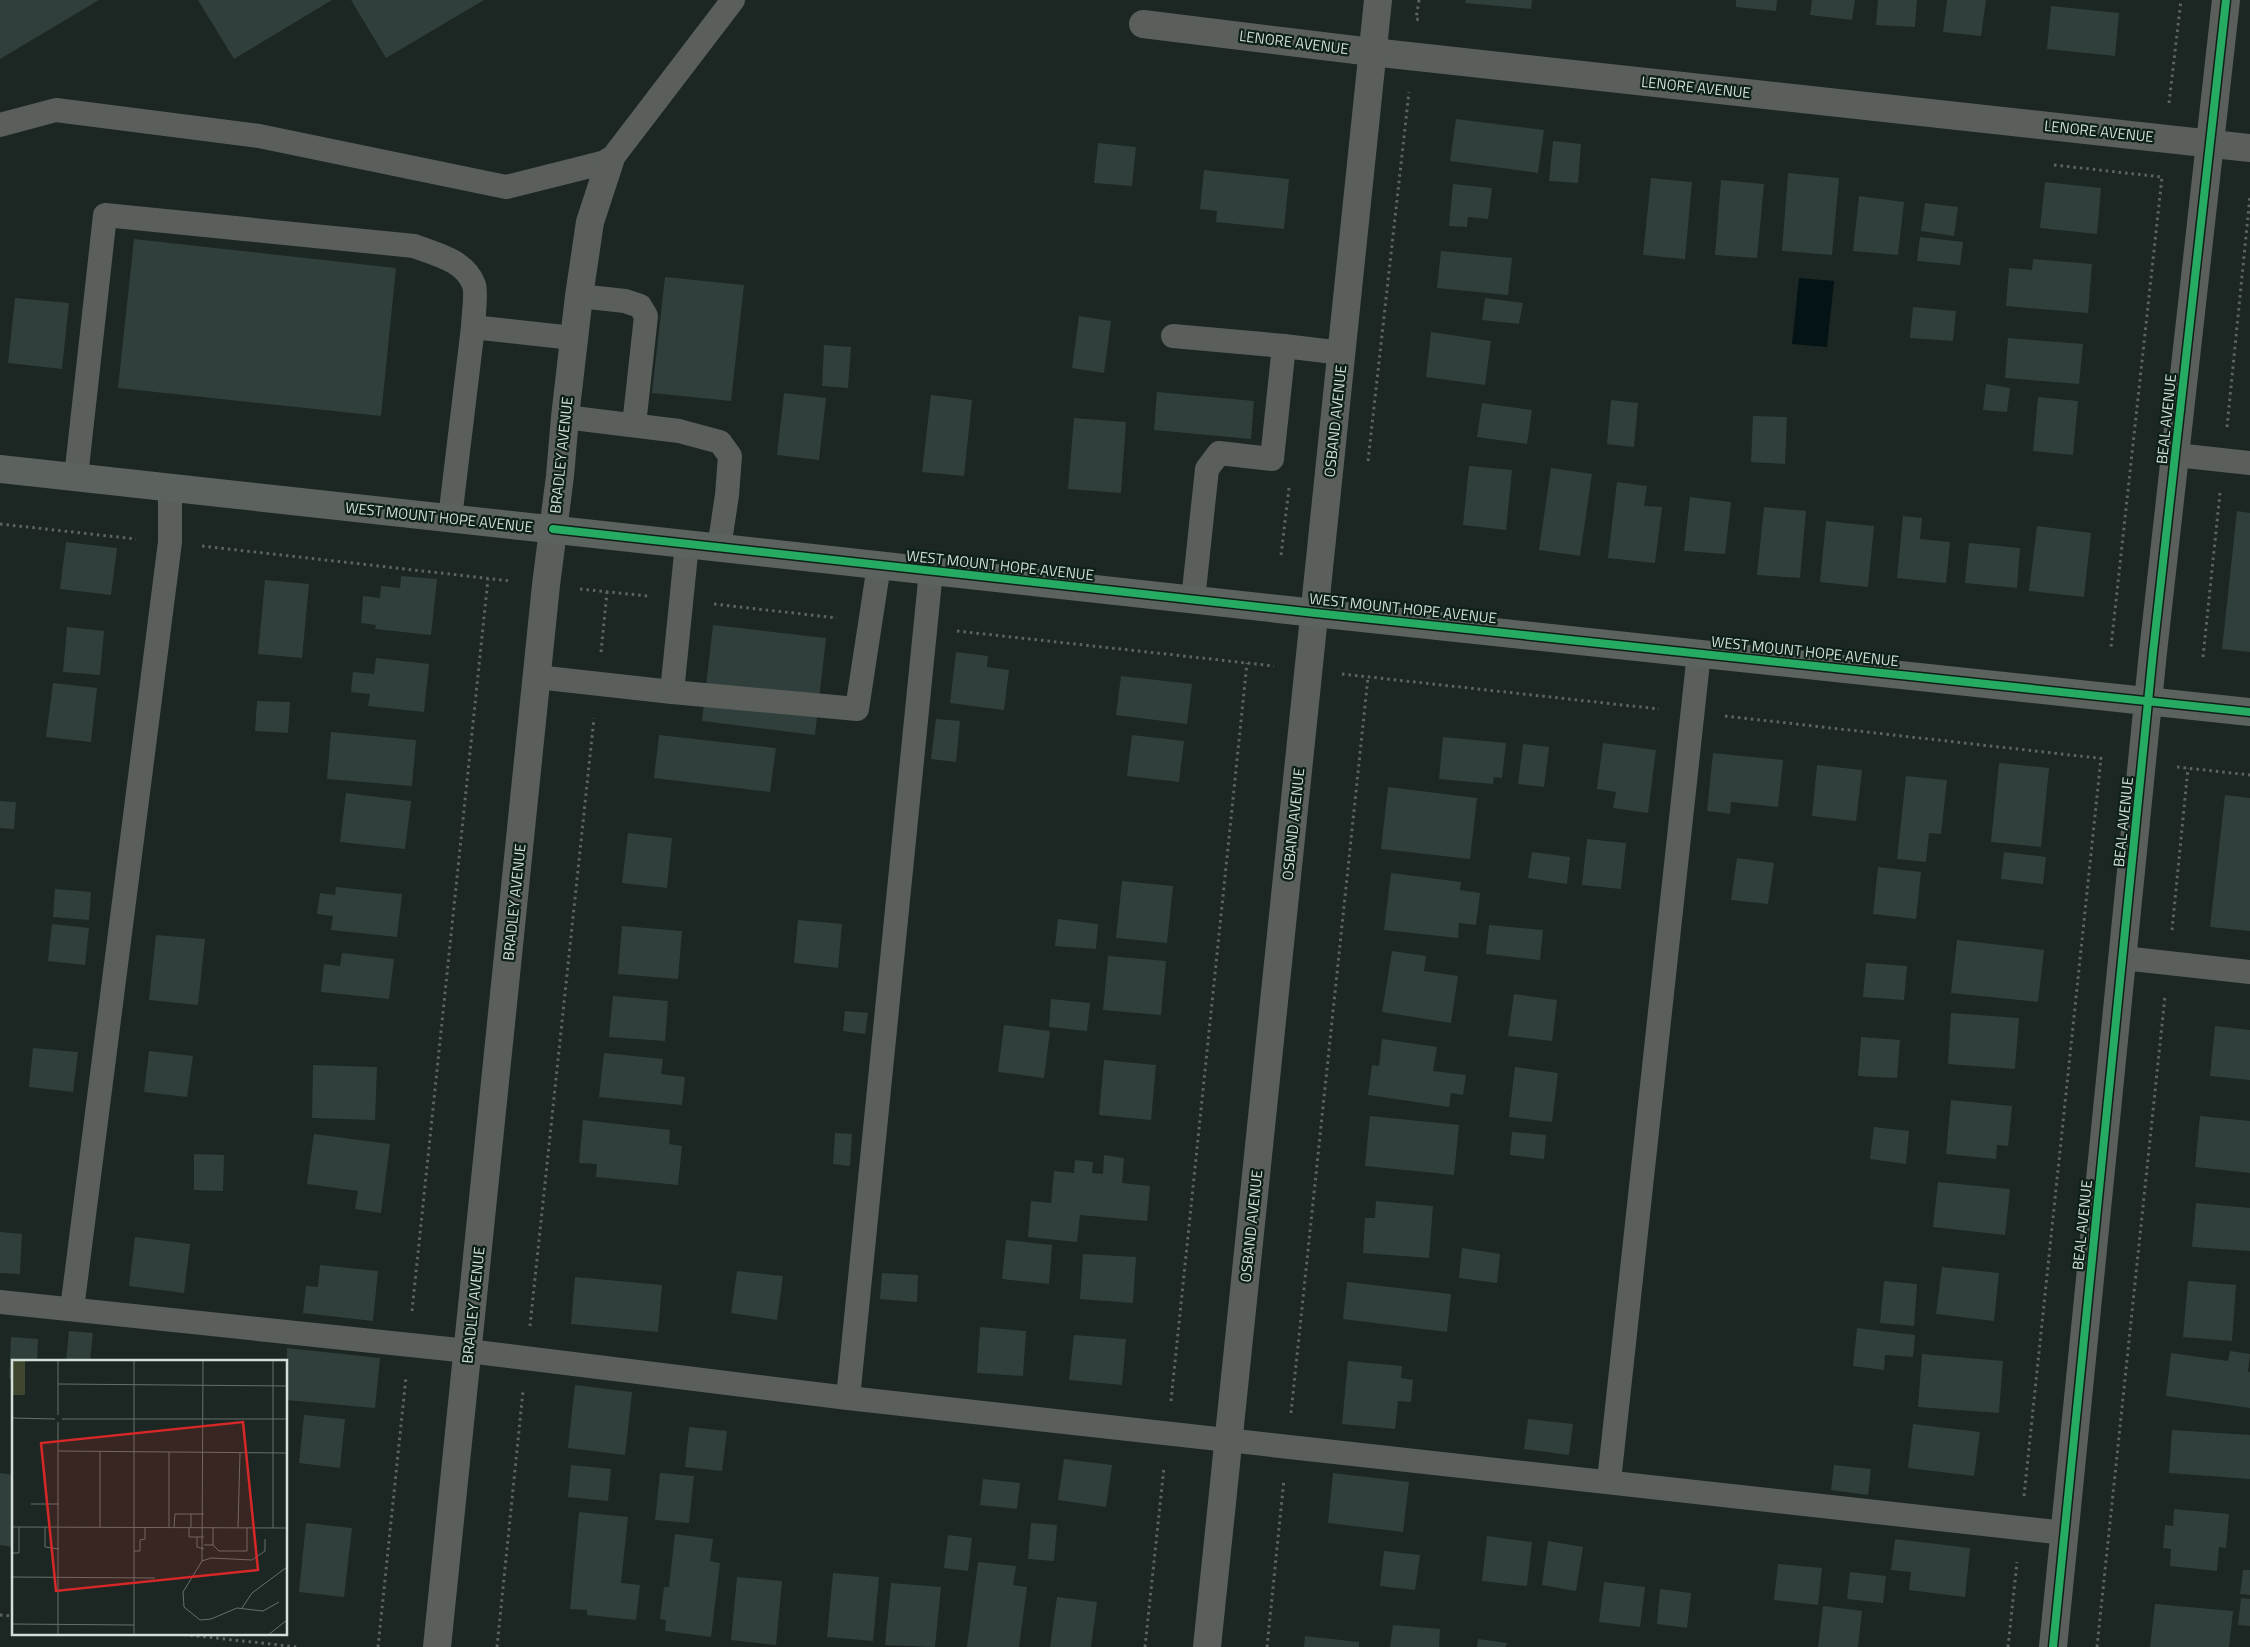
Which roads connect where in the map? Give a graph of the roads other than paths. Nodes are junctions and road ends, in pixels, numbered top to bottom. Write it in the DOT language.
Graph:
graph roads {
  1 [pos="733,0"];
  2 [pos="1378,0"];
  3 [pos="2226,0"];
  4 [pos="1143,24"];
  5 [pos="1372,52"];
  6 [pos="0,125"];
  7 [pos="2211,144"];
  8 [pos="2250,148"];
  9 [pos="610,161"];
  10 [pos="579,296"];
  11 [pos="473,327"];
  12 [pos="1172,336"];
  13 [pos="574,338"];
  14 [pos="1284,346"];
  15 [pos="1342,353"];
  16 [pos="565,417"];
  17 [pos="634,425"];
  18 [pos="2176,455"];
  19 [pos="2250,463"];
  20 [pos="0,469"];
  21 [pos="76,477"];
  22 [pos="170,487"];
  23 [pos="450,518"];
  24 [pos="553,529"];
  25 [pos="687,544"];
  26 [pos="719,548"];
  27 [pos="879,565"];
  28 [pos="931,571"];
  29 [pos="1193,600"];
  30 [pos="1315,613"];
  31 [pos="1699,654"];
  32 [pos="537,677"];
  33 [pos="672,692"];
  34 [pos="2149,701"];
  35 [pos="2250,712"];
  36 [pos="2123,958"];
  37 [pos="2250,972"];
  38 [pos="0,1302"];
  39 [pos="72,1310"];
  40 [pos="468,1351"];
  41 [pos="848,1398"];
  42 [pos="1229,1438"];
  43 [pos="1609,1481"];
  44 [pos="2065,1532"];
  45 [pos="437,1647"];
  46 [pos="1207,1647"];
  47 [pos="2053,1647"];
  1 -- 9 [label="lane"];
  2 -- 5 [label="street, OSBAND AVENUE"];
  3 -- 7 [label="street, BEAL AVENUE"];
  4 -- 5 [label="street, LENORE AVENUE"];
  5 -- 7 [label="street, LENORE AVENUE"];
  5 -- 15 [label="street, OSBAND AVENUE"];
  6 -- 9 [label="lane"];
  7 -- 8 [label="street, LENORE AVENUE"];
  7 -- 18 [label="street, BEAL AVENUE"];
  9 -- 10 [label="street, BRADLEY AVENUE"];
  10 -- 13 [label="street, BRADLEY AVENUE"];
  10 -- 17 [label="lane"];
  11 -- 13 [label="lane"];
  11 -- 21 [label="lane"];
  11 -- 23 [label="lane"];
  12 -- 14 [label="lane"];
  13 -- 16 [label="street, BRADLEY AVENUE"];
  14 -- 15 [label="lane"];
  14 -- 29 [label="lane"];
  15 -- 30 [label="street, OSBAND AVENUE"];
  16 -- 17 [label="lane"];
  16 -- 24 [label="street, BRADLEY AVENUE"];
  17 -- 26 [label="lane"];
  18 -- 19 [label="lane"];
  18 -- 34 [label="street, BEAL AVENUE"];
  20 -- 21 [label="street, WEST MOUNT HOPE AVENUE"];
  21 -- 22 [label="street, WEST MOUNT HOPE AVENUE"];
  22 -- 23 [label="street, WEST MOUNT HOPE AVENUE"];
  22 -- 39 [label="lane"];
  23 -- 24 [label="street, WEST MOUNT HOPE AVENUE"];
  24 -- 25 [label="street, WEST MOUNT HOPE AVENUE"];
  24 -- 32 [label="street, BRADLEY AVENUE"];
  25 -- 26 [label="street, WEST MOUNT HOPE AVENUE"];
  25 -- 33 [label="lane"];
  26 -- 27 [label="street, WEST MOUNT HOPE AVENUE"];
  27 -- 28 [label="street, WEST MOUNT HOPE AVENUE"];
  27 -- 33 [label="lane"];
  28 -- 29 [label="street, WEST MOUNT HOPE AVENUE"];
  28 -- 41 [label="lane"];
  29 -- 30 [label="street, WEST MOUNT HOPE AVENUE"];
  30 -- 31 [label="street, WEST MOUNT HOPE AVENUE"];
  30 -- 42 [label="street, OSBAND AVENUE"];
  31 -- 34 [label="street, WEST MOUNT HOPE AVENUE"];
  31 -- 43 [label="lane"];
  32 -- 33 [label="lane"];
  32 -- 40 [label="street, BRADLEY AVENUE"];
  34 -- 35 [label="street, WEST MOUNT HOPE AVENUE"];
  34 -- 36 [label="street, BEAL AVENUE"];
  36 -- 37 [label="lane"];
  36 -- 44 [label="street, BEAL AVENUE"];
  38 -- 39 [label="lane"];
  39 -- 40 [label="lane"];
  40 -- 41 [label="lane"];
  40 -- 45 [label="street, BRADLEY AVENUE"];
  41 -- 42 [label="lane"];
  42 -- 43 [label="lane"];
  42 -- 46 [label="street, OSBAND AVENUE"];
  43 -- 44 [label="lane"];
  44 -- 47 [label="street, BEAL AVENUE"];
}
